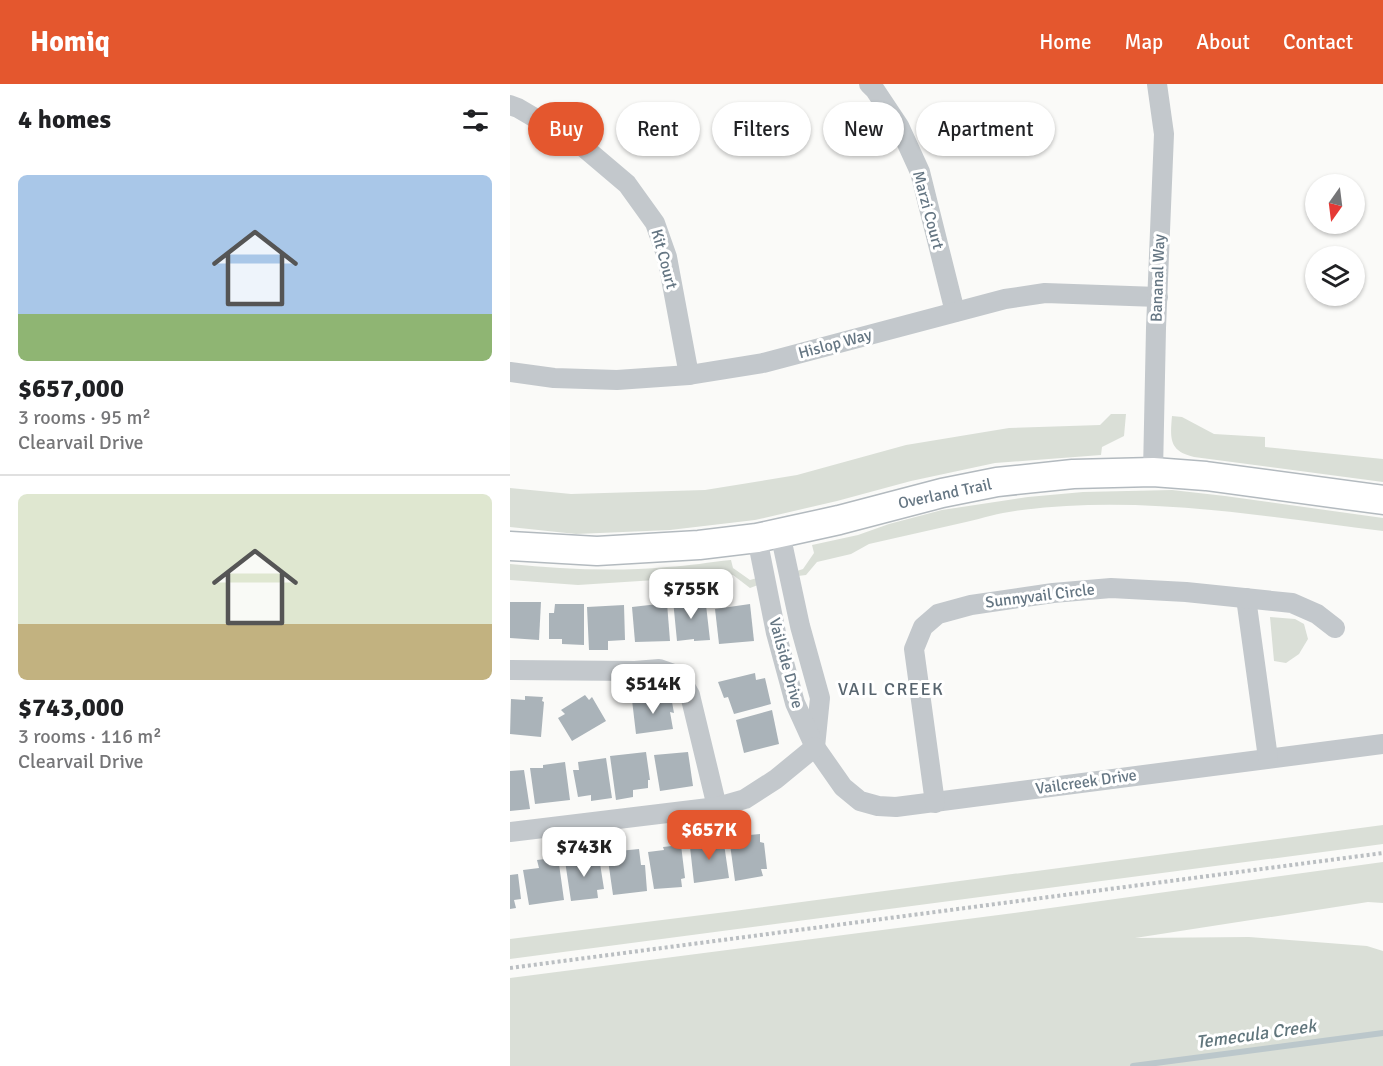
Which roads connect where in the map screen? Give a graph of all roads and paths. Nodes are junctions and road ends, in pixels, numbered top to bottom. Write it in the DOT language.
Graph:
graph roads {
  1 [pos="869,84"];
  2 [pos="1157,84"];
  3 [pos="510,105"];
  4 [pos="1158,297"];
  5 [pos="955,312"];
  6 [pos="510,372"];
  7 [pos="689,375"];
  8 [pos="1153,472"];
  9 [pos="1383,500"];
  10 [pos="769,535"];
  11 [pos="510,546"];
  12 [pos="1246,598"];
  13 [pos="1335,628"];
  14 [pos="510,670"];
  15 [pos="1383,744"];
  16 [pos="815,747"];
  17 [pos="1268,758"];
  18 [pos="935,803"];
  19 [pos="717,807"];
  20 [pos="510,832"];
  21 [pos="1383,853"];
  22 [pos="510,968"];
  1 -- 5 [label="street, Marzi Court"];
  2 -- 4 [label="street, Bananal Way"];
  3 -- 7 [label="street, Kit Court"];
  4 -- 5 [label="street, Hislop Way"];
  4 -- 8 [label="street, Bananal Way"];
  5 -- 7 [label="street, Hislop Way"];
  6 -- 7 [label="street, Hislop Way"];
  8 -- 9 [label="street, Overland Trail"];
  8 -- 10 [label="street, Overland Trail"];
  10 -- 11 [label="street, Overland Trail"];
  10 -- 16 [label="street, Vailside Drive"];
  12 -- 13 [label="street, Sunnyvail Circle"];
  12 -- 17 [label="street"];
  12 -- 18 [label="street, Sunnyvail Circle"];
  14 -- 19 [label="street"];
  15 -- 17 [label="street, Vailcreek Drive"];
  16 -- 18 [label="street, Vailcreek Drive"];
  16 -- 19 [label="street"];
  17 -- 18 [label="street, Vailcreek Drive"];
  19 -- 20 [label="street"];
  21 -- 22 [label="path"];
}
